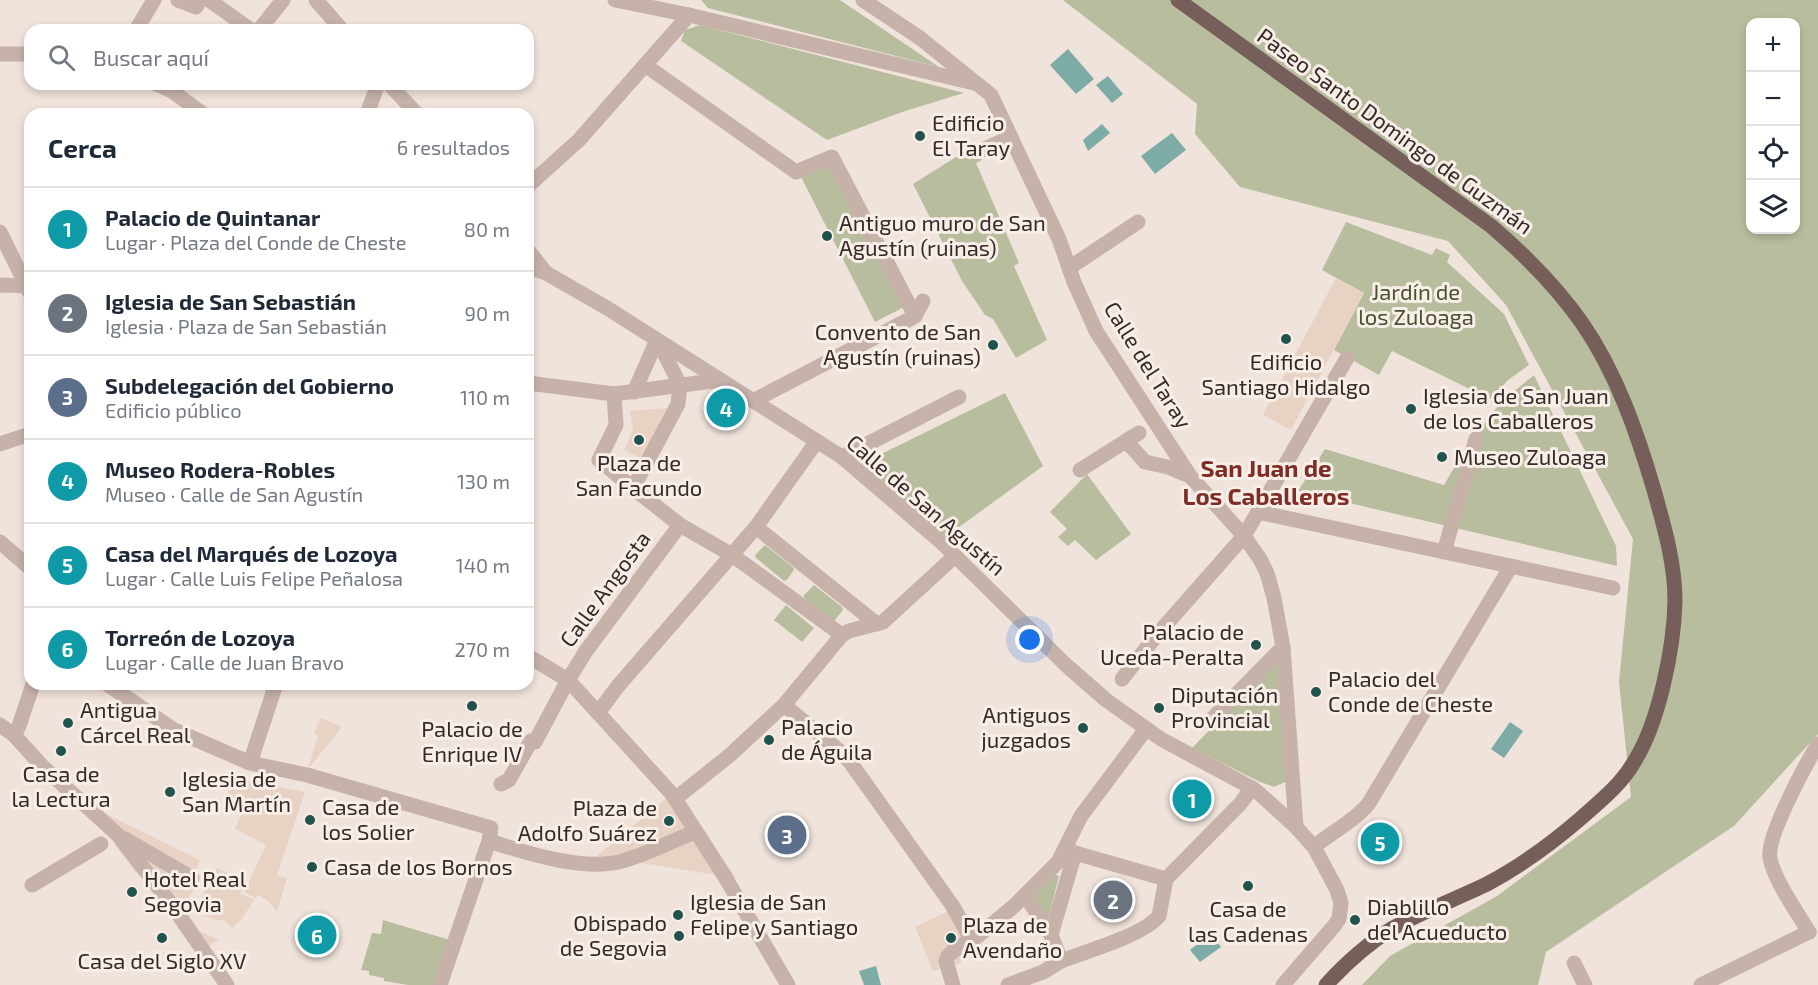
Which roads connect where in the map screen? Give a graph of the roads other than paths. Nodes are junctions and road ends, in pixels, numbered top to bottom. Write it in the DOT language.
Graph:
graph roads {
  1 [pos="154,0"];
  2 [pos="178,0"];
  3 [pos="200,0"];
  4 [pos="209,0"];
  5 [pos="283,0"];
  6 [pos="615,0"];
  7 [pos="863,0"];
  8 [pos="1178,0"];
  9 [pos="318,1"];
  10 [pos="689,15"];
  11 [pos="140,24"];
  12 [pos="243,24"];
  13 [pos="265,24"];
  14 [pos="337,24"];
  15 [pos="0,54"];
  16 [pos="24,54"];
  17 [pos="645,65"];
  18 [pos="977,84"];
  19 [pos="170,90"];
  20 [pos="376,90"];
  21 [pos="395,90"];
  22 [pos="195,108"];
  23 [pos="369,108"];
  24 [pos="411,108"];
  25 [pos="1011,137"];
  26 [pos="978,152"];
  27 [pos="534,181"];
  28 [pos="1138,222"];
  29 [pos="0,232"];
  30 [pos="534,258"];
  31 [pos="1069,267"];
  32 [pos="534,269"];
  33 [pos="546,273"];
  34 [pos="24,278"];
  35 [pos="0,285"];
  36 [pos="24,287"];
  37 [pos="923,300"];
  38 [pos="915,316"];
  39 [pos="657,340"];
  40 [pos="1347,358"];
  41 [pos="720,380"];
  42 [pos="534,384"];
  43 [pos="680,385"];
  44 [pos="634,392"];
  45 [pos="614,394"];
  46 [pos="958,397"];
  47 [pos="753,401"];
  48 [pos="24,436"];
  49 [pos="1476,439"];
  50 [pos="817,441"];
  51 [pos="0,444"];
  52 [pos="843,457"];
  53 [pos="1080,470"];
  54 [pos="1190,476"];
  55 [pos="633,488"];
  56 [pos="1258,512"];
  57 [pos="680,525"];
  58 [pos="756,527"];
  59 [pos="1244,536"];
  60 [pos="0,542"];
  61 [pos="1444,552"];
  62 [pos="732,555"];
  63 [pos="955,556"];
  64 [pos="24,563"];
  65 [pos="1511,566"];
  66 [pos="1613,588"];
  67 [pos="877,624"];
  68 [pos="842,635"];
  69 [pos="1283,647"];
  70 [pos="534,660"];
  71 [pos="1122,679"];
  72 [pos="568,680"];
  73 [pos="31,690"];
  74 [pos="116,690"];
  75 [pos="274,690"];
  76 [pos="784,705"];
  77 [pos="598,713"];
  78 [pos="1209,722"];
  79 [pos="0,725"];
  80 [pos="1146,729"];
  81 [pos="14,735"];
  82 [pos="1818,744"];
  83 [pos="250,764"];
  84 [pos="501,784"];
  85 [pos="1252,788"];
  86 [pos="673,796"];
  87 [pos="1296,827"];
  88 [pos="695,832"];
  89 [pos="111,839"];
  90 [pos="489,841"];
  91 [pos="1314,847"];
  92 [pos="1070,850"];
  93 [pos="192,878"];
  94 [pos="1166,879"];
  95 [pos="32,885"];
  96 [pos="1025,895"];
  97 [pos="1814,933"];
  98 [pos="1051,935"];
  99 [pos="975,937"];
  100 [pos="1061,961"];
  101 [pos="1574,963"];
  102 [pos="227,985"];
  103 [pos="441,985"];
  104 [pos="788,985"];
  105 [pos="953,985"];
  106 [pos="1008,985"];
  107 [pos="1283,985"];
  108 [pos="1326,985"];
  109 [pos="1586,985"];
  110 [pos="1701,985"];
  1 -- 11 [label="street"];
  2 -- 3 [label="street"];
  4 -- 12 [label="street"];
  5 -- 13 [label="street"];
  6 -- 10 [label="street"];
  7 -- 18 [label="street"];
  8 -- 108 [label="main road, Paseo Santo Domingo de Guzmán"];
  9 -- 14 [label="street"];
  10 -- 17 [label="street"];
  10 -- 18 [label="street"];
  15 -- 16 [label="street"];
  17 -- 27 [label="street"];
  17 -- 38 [label="street"];
  18 -- 25 [label="street, Calle del Taray"];
  19 -- 22 [label="street"];
  20 -- 23 [label="street"];
  21 -- 24 [label="street"];
  25 -- 26 [label="street"];
  25 -- 31 [label="street, Calle del Taray"];
  28 -- 31 [label="street"];
  29 -- 34 [label="street"];
  30 -- 33 [label="street"];
  31 -- 54 [label="street, Calle del Taray"];
  32 -- 33 [label="street, Calle de San Agustín"];
  33 -- 39 [label="street, Calle de San Agustín"];
  35 -- 36 [label="street"];
  37 -- 38 [label="street"];
  38 -- 47 [label="street"];
  39 -- 41 [label="street, Calle de San Agustín"];
  39 -- 43 [label="street"];
  39 -- 44 [label="street"];
  40 -- 56 [label="street"];
  41 -- 43 [label="street"];
  41 -- 47 [label="street, Calle de San Agustín"];
  42 -- 45 [label="street"];
  43 -- 44 [label="street"];
  43 -- 55 [label="street"];
  44 -- 45 [label="street"];
  45 -- 55 [label="street"];
  46 -- 52 [label="street"];
  47 -- 50 [label="street, Calle de San Agustín"];
  48 -- 51 [label="street"];
  49 -- 61 [label="street"];
  50 -- 52 [label="street, Calle de San Agustín"];
  50 -- 58 [label="street"];
  52 -- 63 [label="street, Calle de San Agustín"];
  53 -- 54 [label="street"];
  54 -- 59 [label="street, Calle del Taray"];
  55 -- 57 [label="street"];
  56 -- 59 [label="street"];
  56 -- 61 [label="street"];
  57 -- 62 [label="street"];
  57 -- 72 [label="street, Calle Angosta"];
  58 -- 62 [label="street"];
  58 -- 67 [label="street"];
  59 -- 69 [label="street, Calle del Taray"];
  59 -- 71 [label="street"];
  60 -- 64 [label="street"];
  61 -- 65 [label="street"];
  62 -- 68 [label="street"];
  62 -- 77 [label="street"];
  63 -- 67 [label="street"];
  63 -- 80 [label="street, Calle de San Agustín"];
  65 -- 66 [label="street"];
  65 -- 91 [label="street"];
  67 -- 68 [label="street"];
  68 -- 76 [label="street"];
  69 -- 78 [label="street"];
  69 -- 87 [label="street, Calle del Taray"];
  70 -- 72 [label="street"];
  72 -- 77 [label="street"];
  72 -- 84 [label="street, Calle Angosta"];
  73 -- 81 [label="street"];
  74 -- 83 [label="street"];
  75 -- 83 [label="street"];
  76 -- 86 [label="street"];
  76 -- 99 [label="street"];
  77 -- 86 [label="street"];
  79 -- 81 [label="street"];
  80 -- 85 [label="street, Calle de San Agustín"];
  80 -- 92 [label="street"];
  81 -- 89 [label="street"];
  82 -- 97 [label="street"];
  83 -- 90 [label="street"];
  85 -- 87 [label="street, Calle de San Agustín"];
  85 -- 94 [label="street"];
  86 -- 88 [label="street"];
  87 -- 91 [label="street, Calle de San Agustín"];
  88 -- 90 [label="street"];
  88 -- 104 [label="street"];
  89 -- 93 [label="street"];
  89 -- 95 [label="street"];
  89 -- 102 [label="street"];
  90 -- 103 [label="street"];
  91 -- 107 [label="street, Calle de San Agustín"];
  92 -- 94 [label="street"];
  92 -- 96 [label="street"];
  92 -- 98 [label="street"];
  94 -- 100 [label="street"];
  96 -- 98 [label="street"];
  96 -- 99 [label="street"];
  97 -- 110 [label="street"];
  98 -- 100 [label="street"];
  99 -- 105 [label="street"];
  100 -- 106 [label="street"];
  101 -- 109 [label="street"];
}
